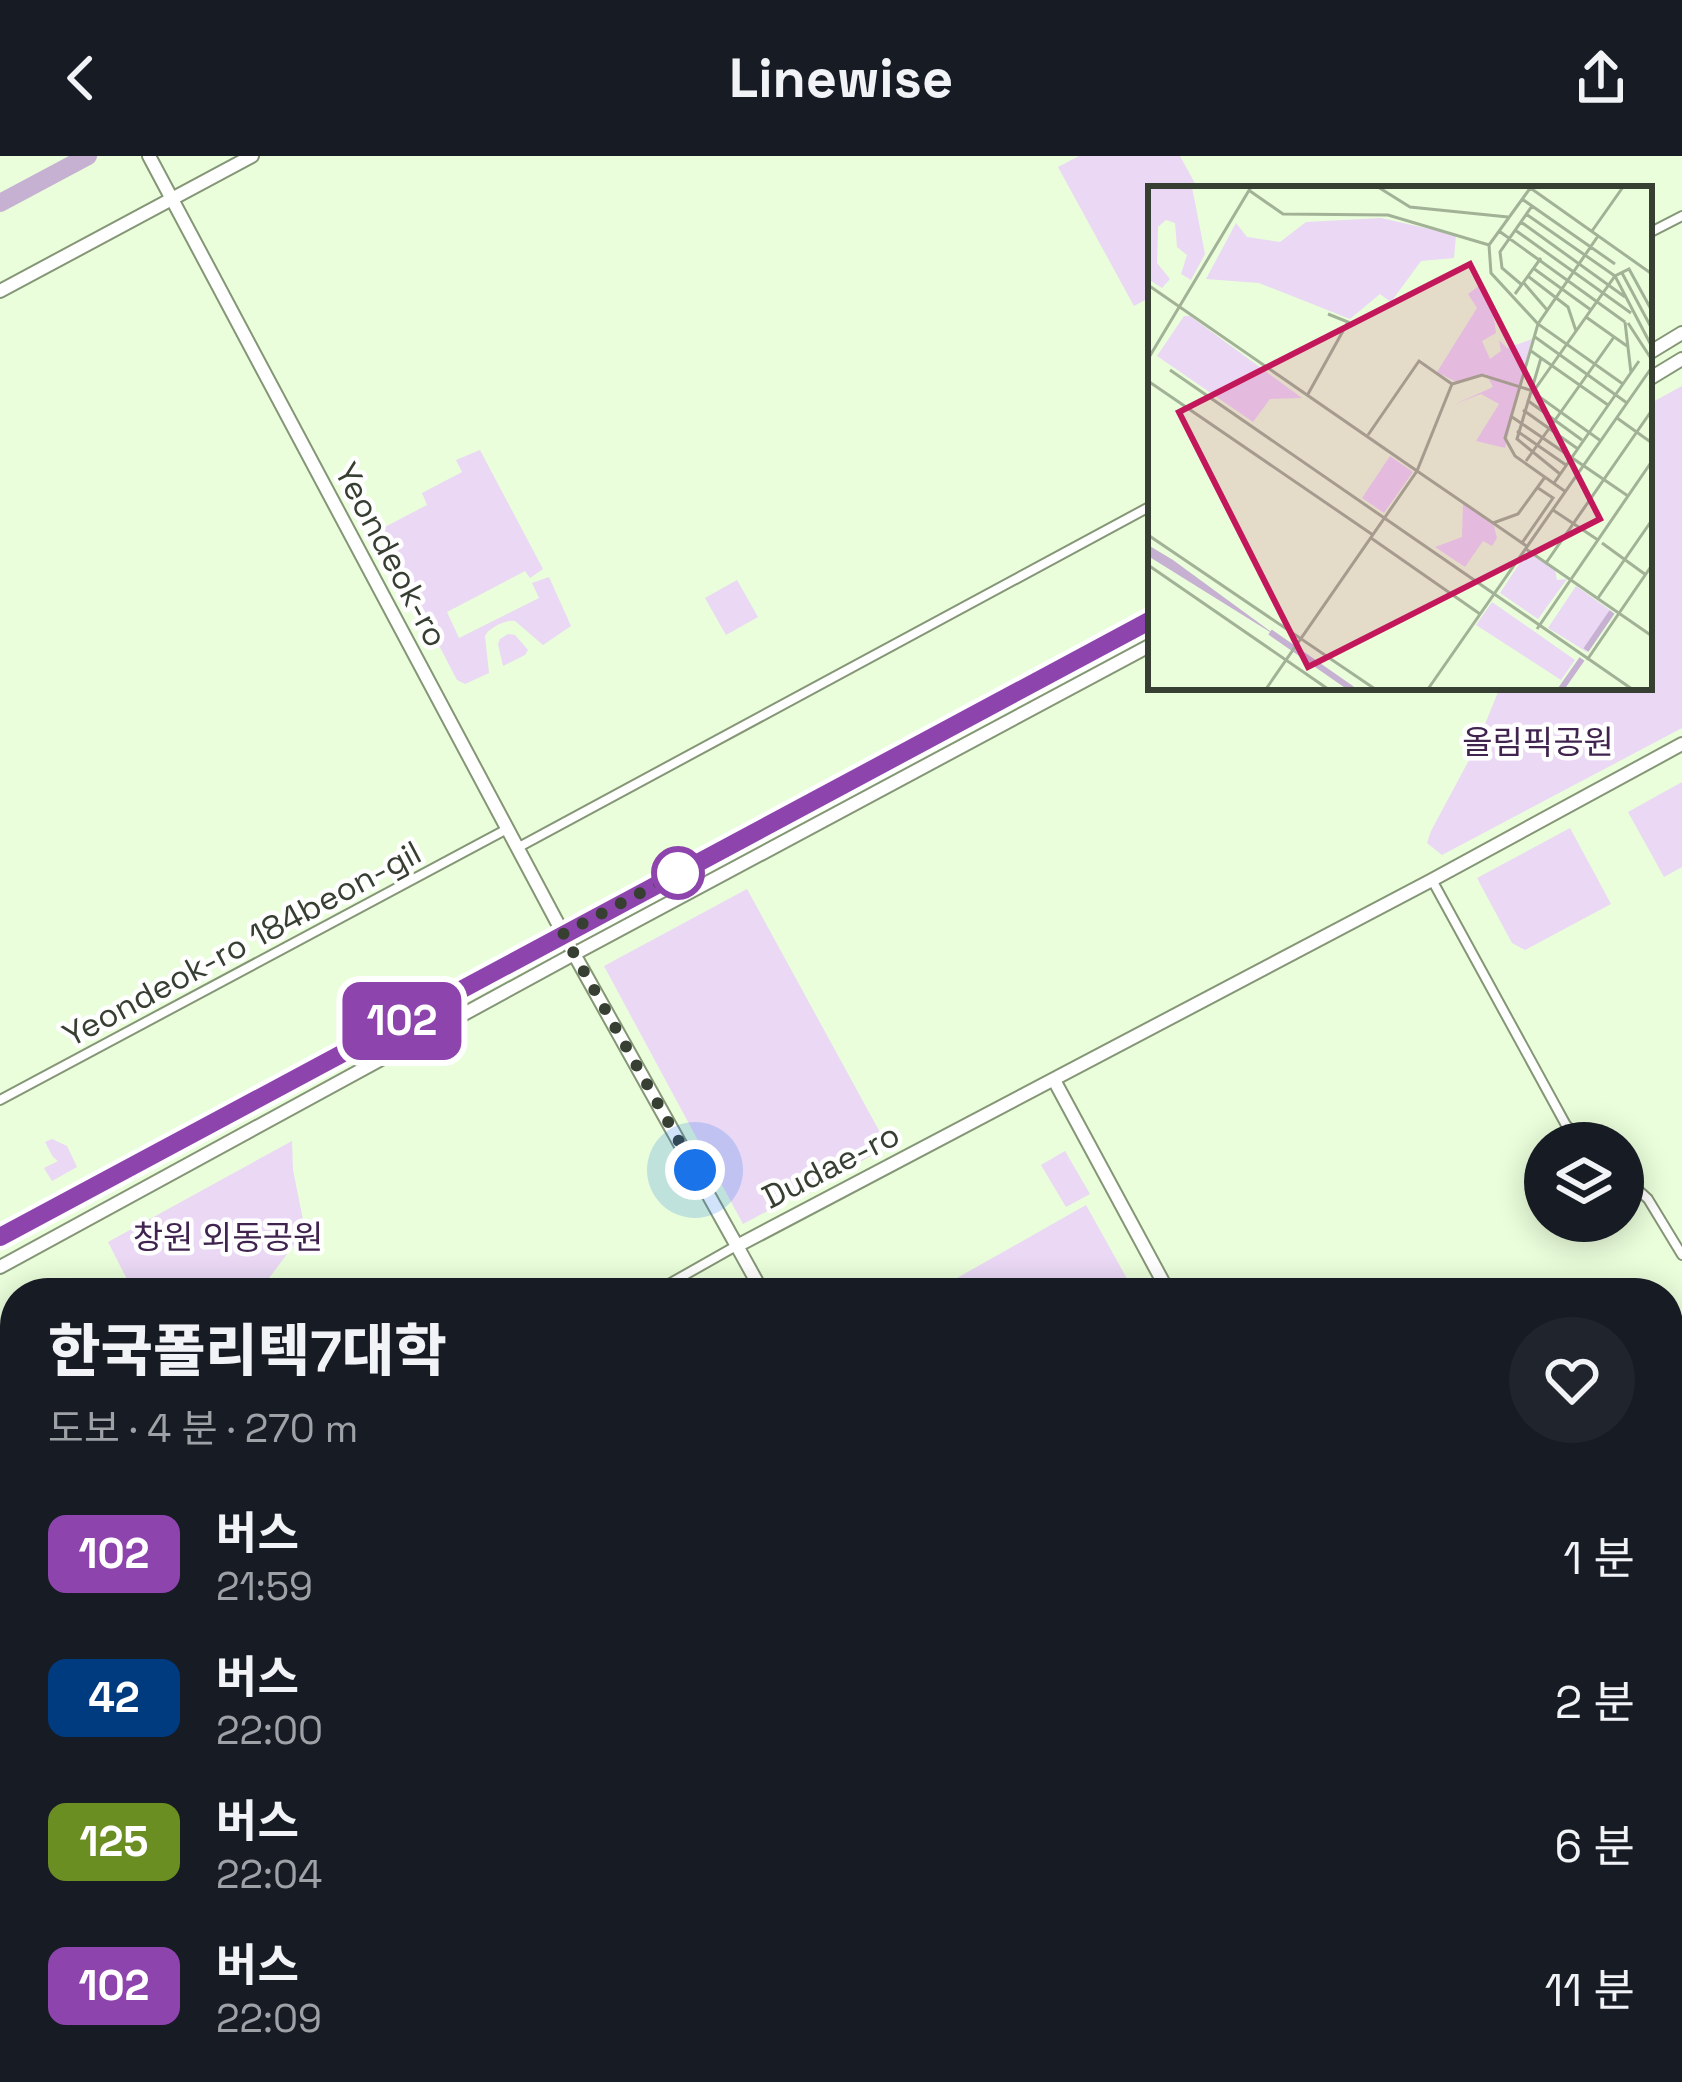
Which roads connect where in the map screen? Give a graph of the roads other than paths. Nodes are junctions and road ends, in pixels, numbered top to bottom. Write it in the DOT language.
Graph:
graph roads {
  1 [pos="149,156"];
  2 [pos="252,156"];
  3 [pos="171,200"];
  4 [pos="1682,216"];
  5 [pos="1652,231"];
  6 [pos="0,291"];
  7 [pos="1682,336"];
  8 [pos="1652,352"];
  9 [pos="1682,362"];
  10 [pos="1652,377"];
  11 [pos="1148,508"];
  12 [pos="1148,622"];
  13 [pos="1148,647"];
  14 [pos="1682,744"];
  15 [pos="507,829"];
  16 [pos="518,848"];
  17 [pos="1432,880"];
  18 [pos="563,934"];
  19 [pos="574,954"];
  20 [pos="1054,1080"];
  21 [pos="0,1100"];
  22 [pos="1564,1122"];
  23 [pos="1644,1195"];
  24 [pos="0,1237"];
  25 [pos="737,1246"];
  26 [pos="1682,1255"];
  27 [pos="0,1268"];
  28 [pos="680,1278"];
  29 [pos="755,1278"];
  30 [pos="1161,1278"];
  1 -- 3 [label="street, Yeondeok-ro"];
  2 -- 3 [label="street"];
  3 -- 6 [label="street"];
  3 -- 15 [label="street, Yeondeok-ro"];
  4 -- 5 [label="street"];
  7 -- 8 [label="street"];
  9 -- 10 [label="street"];
  11 -- 16 [label="street"];
  12 -- 18 [label="street"];
  13 -- 19 [label="street"];
  14 -- 17 [label="street, Dudae-ro"];
  15 -- 16 [label="street, Yeondeok-ro"];
  15 -- 21 [label="street, Yeondeok-ro 184beon-gil"];
  16 -- 18 [label="street, Yeondeok-ro"];
  17 -- 20 [label="street, Dudae-ro"];
  17 -- 22 [label="street"];
  18 -- 19 [label="street, Yeondeok-ro"];
  18 -- 24 [label="street"];
  19 -- 25 [label="street, Dudae-ro"];
  19 -- 27 [label="street"];
  20 -- 25 [label="street, Dudae-ro"];
  20 -- 30 [label="street"];
  23 -- 26 [label="street"];
  25 -- 28 [label="street"];
  25 -- 29 [label="street"];
}
